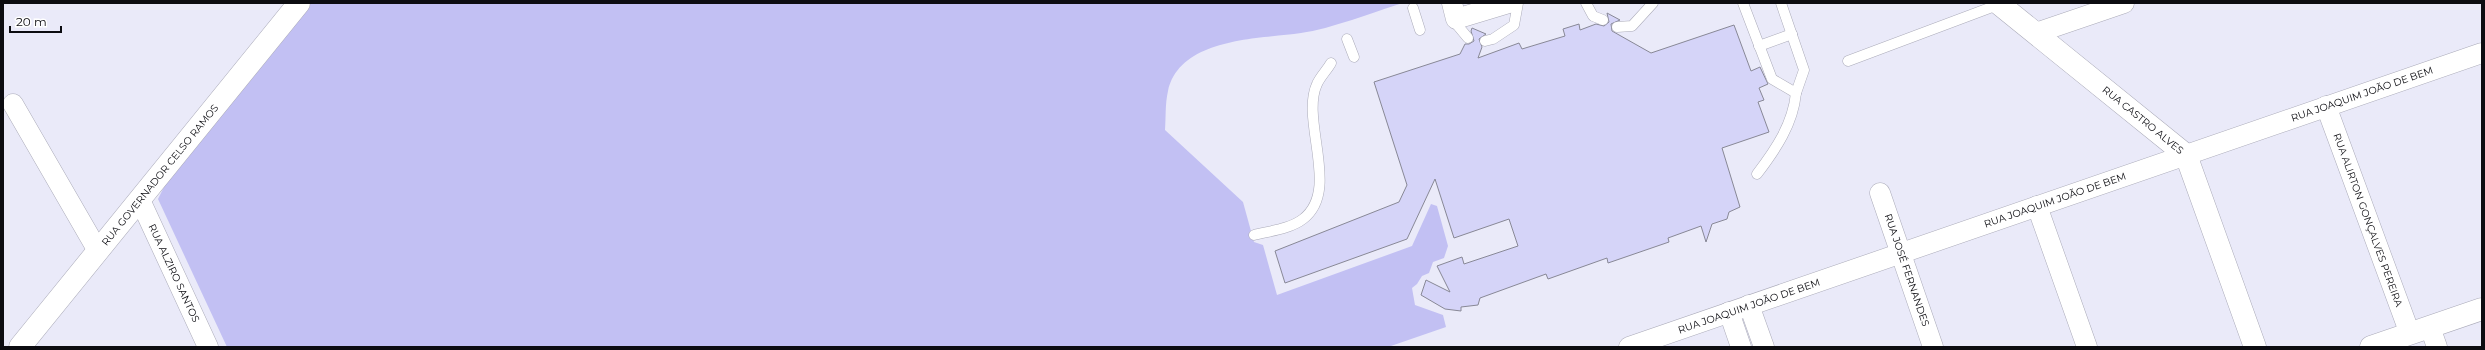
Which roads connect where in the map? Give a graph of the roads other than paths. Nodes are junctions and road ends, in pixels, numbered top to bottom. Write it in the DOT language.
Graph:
graph roads {
  1 [pos="299,3"];
  2 [pos="1509,3"];
  3 [pos="1518,3"];
  4 [pos="1586,3"];
  5 [pos="1653,3"];
  6 [pos="1743,3"];
  7 [pos="1781,3"];
  8 [pos="2124,3"];
  9 [pos="1999,4"];
  10 [pos="1413,8"];
  11 [pos="1454,11"];
  12 [pos="1602,20"];
  13 [pos="1617,27"];
  14 [pos="1420,30"];
  15 [pos="1792,34"];
  16 [pos="2036,34"];
  17 [pos="1468,38"];
  18 [pos="1347,39"];
  19 [pos="1485,41"];
  20 [pos="1759,46"];
  21 [pos="2482,53"];
  22 [pos="1354,57"];
  23 [pos="1848,62"];
  24 [pos="1331,64"];
  25 [pos="1796,93"];
  26 [pos="13,104"];
  27 [pos="2326,106"];
  28 [pos="2186,155"];
  29 [pos="1757,174"];
  30 [pos="1880,193"];
  31 [pos="140,200"];
  32 [pos="2037,206"];
  33 [pos="1254,235"];
  34 [pos="98,251"];
  35 [pos="1901,253"];
  36 [pos="1749,305"];
  37 [pos="2482,309"];
  38 [pos="1729,312"];
  39 [pos="2425,336"];
  40 [pos="20,347"];
  41 [pos="208,347"];
  42 [pos="1629,347"];
  43 [pos="1741,347"];
  44 [pos="1764,347"];
  45 [pos="1933,347"];
  46 [pos="2087,347"];
  47 [pos="2255,347"];
  48 [pos="2371,347"];
  1 -- 31 [label="street, RUA GOVERNADOR CELSO RAMOS"];
  2 -- 11 [label="street"];
  3 -- 19 [label="lane"];
  4 -- 12 [label="lane"];
  5 -- 13 [label="lane"];
  6 -- 20 [label="lane"];
  7 -- 15 [label="lane"];
  8 -- 16 [label="street"];
  9 -- 16 [label="street, RUA CASTRO ALVES"];
  9 -- 23 [label="lane"];
  10 -- 14 [label="lane"];
  11 -- 17 [label="lane"];
  15 -- 20 [label="lane"];
  15 -- 25 [label="lane"];
  16 -- 28 [label="street, RUA CASTRO ALVES"];
  18 -- 22 [label="lane"];
  20 -- 25 [label="lane"];
  21 -- 27 [label="street, RUA JOAQUIM JOÃO DE BEM"];
  24 -- 33 [label="lane"];
  25 -- 29 [label="lane"];
  26 -- 34 [label="street"];
  27 -- 28 [label="street, RUA JOAQUIM JOÃO DE BEM"];
  27 -- 39 [label="street, RUA ALIRTON GONÇALVES PEREIRA"];
  28 -- 32 [label="street, RUA JOAQUIM JOÃO DE BEM"];
  28 -- 47 [label="street, RUA CASTRO ALVES"];
  30 -- 35 [label="street, RUA JOSÉ FERNANDES"];
  31 -- 34 [label="street, RUA GOVERNADOR CELSO RAMOS"];
  31 -- 41 [label="street, RUA ALZIRO SANTOS"];
  32 -- 35 [label="street, RUA JOAQUIM JOÃO DE BEM"];
  32 -- 46 [label="street"];
  34 -- 40 [label="street, RUA GOVERNADOR CELSO RAMOS"];
  35 -- 36 [label="street, RUA JOAQUIM JOÃO DE BEM"];
  35 -- 45 [label="street, RUA JOSÉ FERNANDES"];
  36 -- 38 [label="street, RUA JOAQUIM JOÃO DE BEM"];
  36 -- 44 [label="street"];
  37 -- 39 [label="street"];
  38 -- 42 [label="street, RUA JOAQUIM JOÃO DE BEM"];
  38 -- 43 [label="street"];
  39 -- 48 [label="street"];
}
